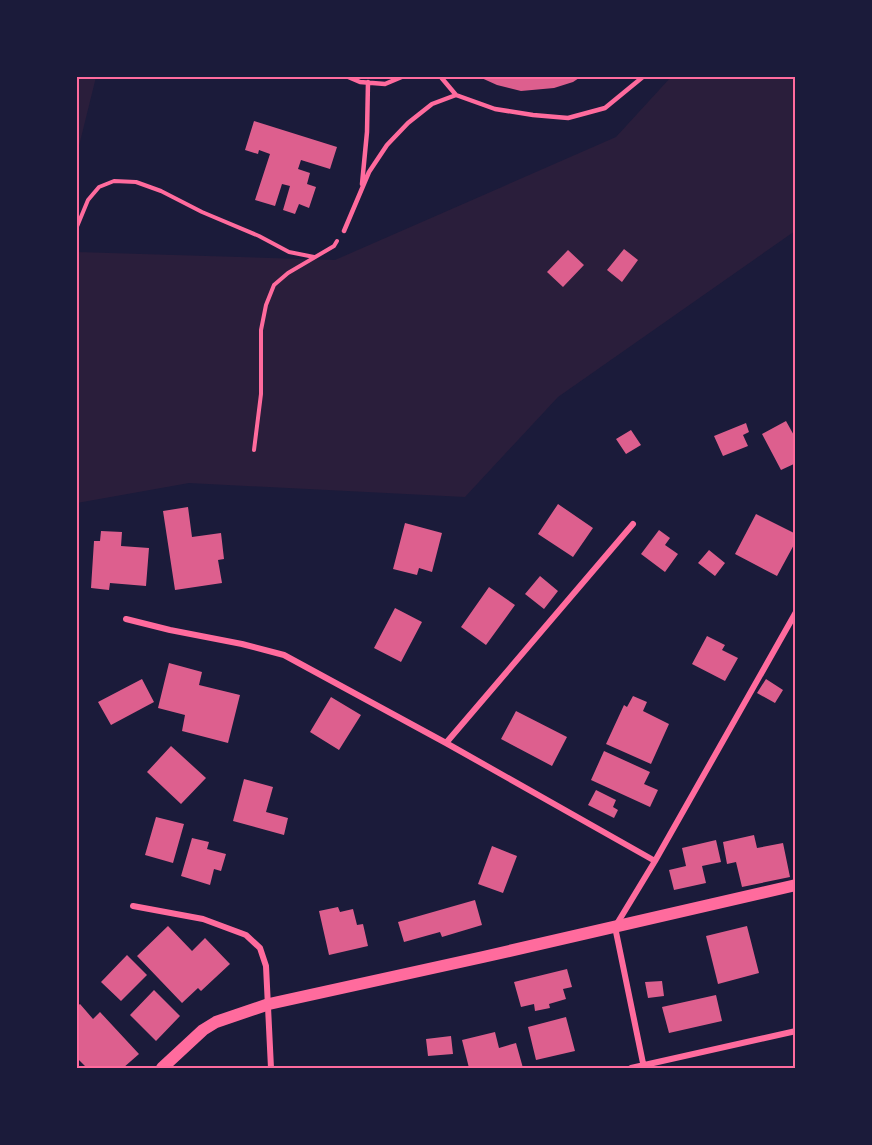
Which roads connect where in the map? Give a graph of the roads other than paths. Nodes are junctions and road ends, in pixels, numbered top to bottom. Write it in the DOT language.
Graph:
graph roads {
  1 [pos="346,76"];
  2 [pos="404,76"];
  3 [pos="440,76"];
  4 [pos="644,76"];
  5 [pos="368,82"];
  6 [pos="456,96"];
  7 [pos="361,190"];
  8 [pos="344,231"];
  9 [pos="633,524"];
  10 [pos="795,612"];
  11 [pos="126,619"];
  12 [pos="446,743"];
  13 [pos="655,861"];
  14 [pos="795,885"];
  15 [pos="133,906"];
  16 [pos="615,927"];
  17 [pos="269,1004"];
  18 [pos="795,1031"];
  19 [pos="643,1067"];
  20 [pos="162,1068"];
  21 [pos="271,1068"];
  22 [pos="631,1068"];
  1 -- 5 [label="lane"];
  2 -- 5 [label="lane"];
  3 -- 6 [label="lane"];
  4 -- 6 [label="lane"];
  5 -- 7 [label="lane"];
  6 -- 7 [label="lane"];
  7 -- 8 [label="lane"];
  9 -- 12 [label="street"];
  10 -- 13 [label="street"];
  11 -- 12 [label="street"];
  12 -- 13 [label="street"];
  13 -- 16 [label="street"];
  14 -- 16 [label="main road"];
  15 -- 17 [label="street"];
  16 -- 17 [label="main road"];
  16 -- 19 [label="street"];
  17 -- 20 [label="main road"];
  17 -- 21 [label="street"];
  18 -- 19 [label="street"];
  19 -- 22 [label="street"];
}
